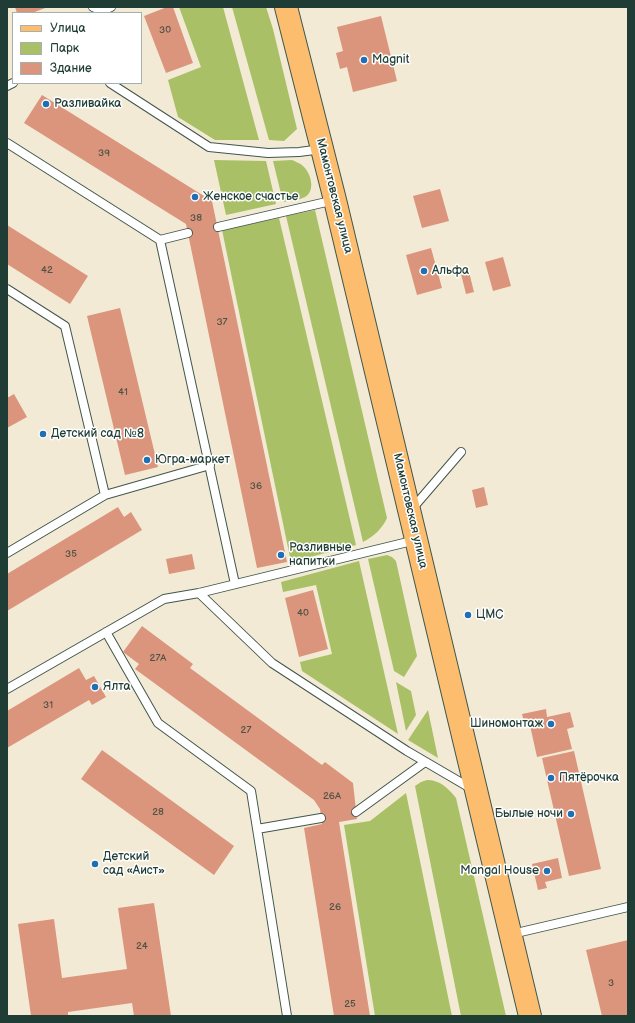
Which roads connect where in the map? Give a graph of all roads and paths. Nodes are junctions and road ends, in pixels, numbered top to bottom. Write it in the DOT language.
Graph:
graph roads {
  1 [pos="92,7"];
  2 [pos="111,7"];
  3 [pos="286,7"];
  4 [pos="101,12"];
  5 [pos="112,84"];
  6 [pos="7,143"];
  7 [pos="323,149"];
  8 [pos="336,200"];
  9 [pos="218,227"];
  10 [pos="188,233"];
  11 [pos="160,240"];
  12 [pos="7,290"];
  13 [pos="461,452"];
  14 [pos="210,465"];
  15 [pos="105,495"];
  16 [pos="410,511"];
  17 [pos="417,539"];
  18 [pos="7,552"];
  19 [pos="235,584"];
  20 [pos="199,593"];
  21 [pos="106,632"];
  22 [pos="7,689"];
  23 [pos="425,762"];
  24 [pos="477,792"];
  25 [pos="356,812"];
  26 [pos="321,818"];
  27 [pos="257,829"];
  28 [pos="628,907"];
  29 [pos="511,935"];
  30 [pos="287,1016"];
  31 [pos="530,1016"];
  1 -- 4 [label="lane"];
  2 -- 4 [label="lane"];
  3 -- 7 [label="main road, Мамонтовская улица"];
  5 -- 7 [label="lane"];
  6 -- 11 [label="lane"];
  7 -- 8 [label="main road, Мамонтовская улица"];
  8 -- 9 [label="lane"];
  8 -- 16 [label="main road, Мамонтовская улица"];
  10 -- 11 [label="lane"];
  11 -- 14 [label="lane"];
  12 -- 15 [label="lane"];
  13 -- 16 [label="lane"];
  14 -- 15 [label="lane"];
  14 -- 19 [label="lane"];
  15 -- 18 [label="lane"];
  16 -- 17 [label="main road, Мамонтовская улица"];
  17 -- 19 [label="lane"];
  17 -- 24 [label="main road, Мамонтовская улица"];
  19 -- 20 [label="lane"];
  20 -- 21 [label="lane"];
  20 -- 23 [label="lane"];
  21 -- 22 [label="lane"];
  21 -- 27 [label="lane"];
  23 -- 24 [label="lane"];
  23 -- 25 [label="lane"];
  24 -- 29 [label="main road, Мамонтовская улица"];
  26 -- 27 [label="lane"];
  27 -- 30 [label="lane"];
  28 -- 29 [label="lane"];
  29 -- 31 [label="main road, Мамонтовская улица"];
}
